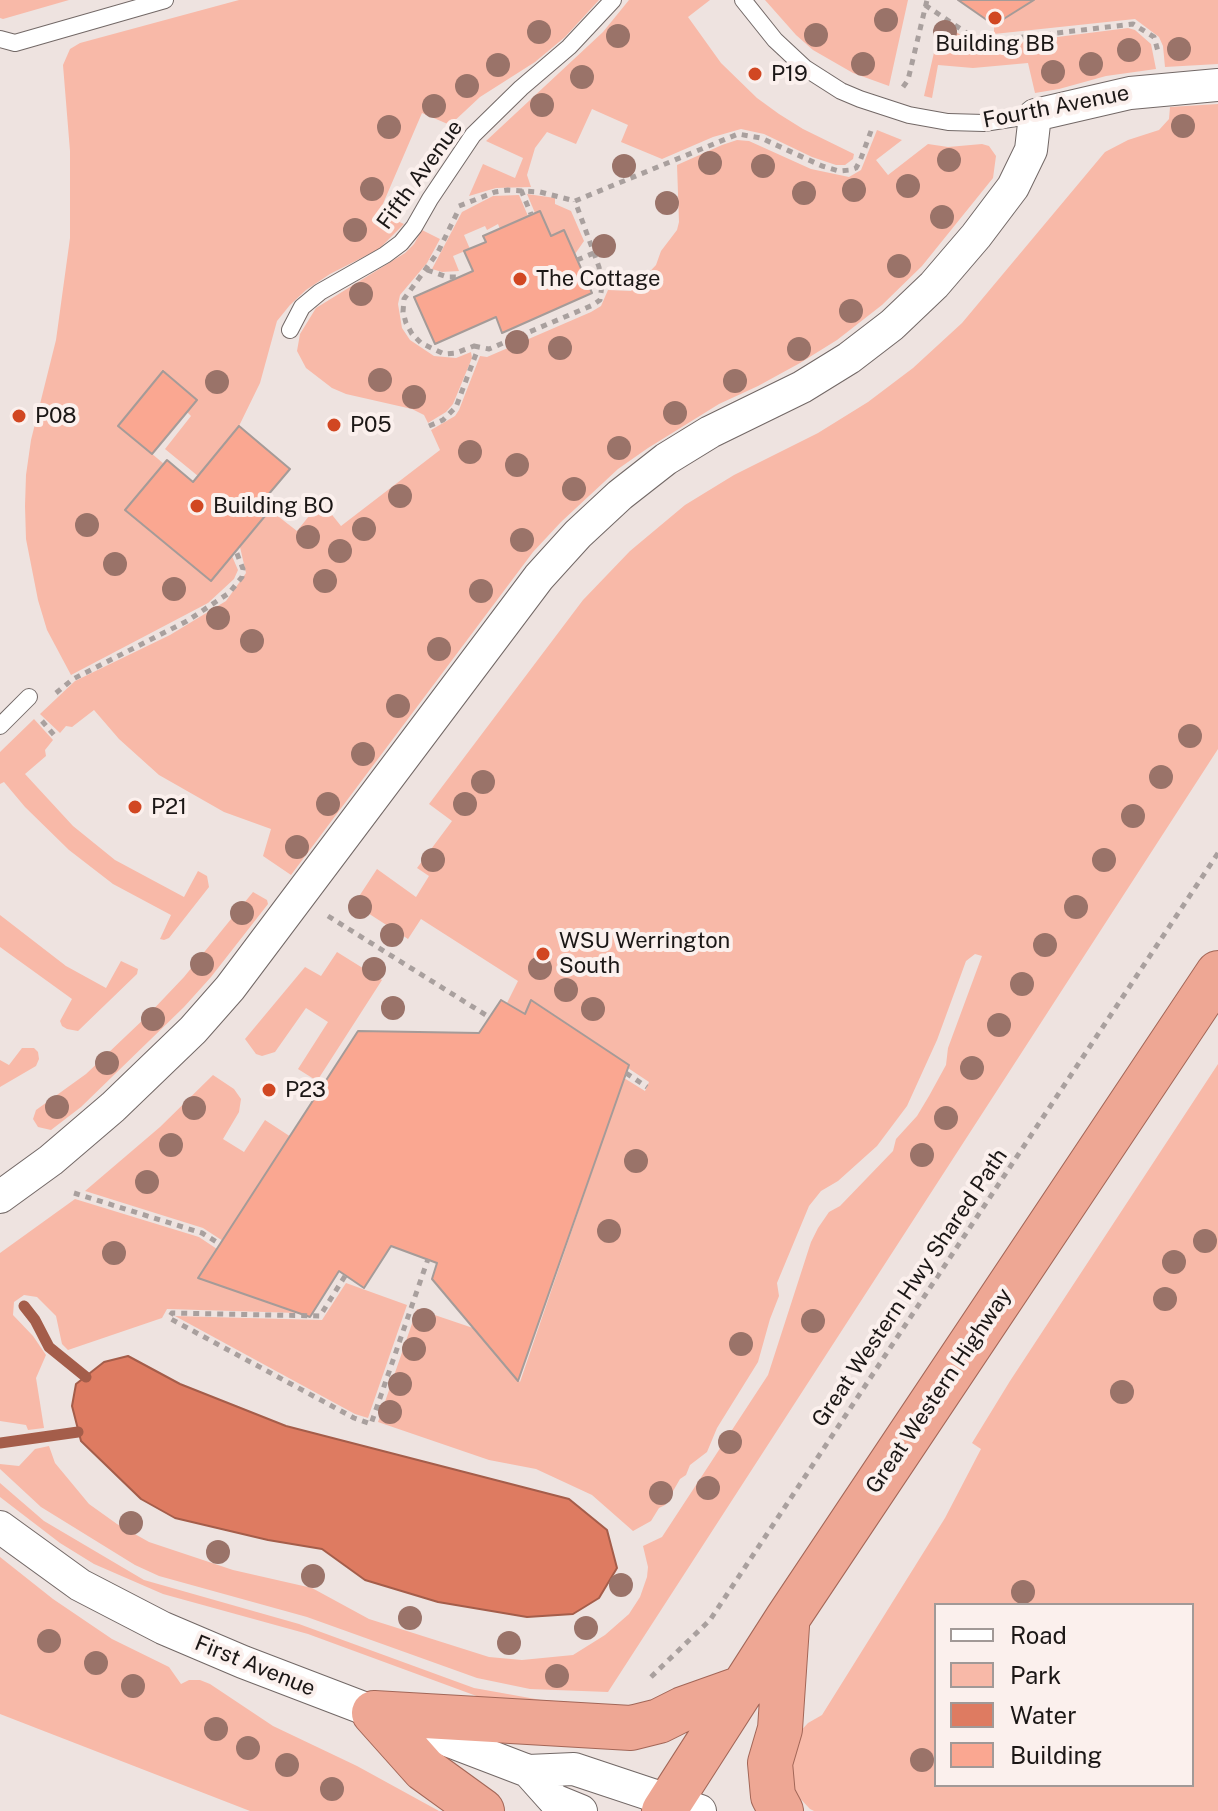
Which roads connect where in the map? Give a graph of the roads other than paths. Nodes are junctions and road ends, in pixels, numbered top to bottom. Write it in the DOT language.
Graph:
graph roads {
  1 [pos="165,0"];
  2 [pos="613,0"];
  3 [pos="743,0"];
  4 [pos="0,39"];
  5 [pos="1218,85"];
  6 [pos="1035,115"];
  7 [pos="290,330"];
  8 [pos="29,697"];
  9 [pos="0,726"];
  10 [pos="1218,973"];
  11 [pos="0,1197"];
  12 [pos="0,1527"];
  13 [pos="787,1619"];
  14 [pos="745,1687"];
  15 [pos="374,1713"];
  16 [pos="528,1771"];
  17 [pos="678,1808"];
  18 [pos="482,1811"];
  19 [pos="581,1811"];
  20 [pos="781,1811"];
  1 -- 4 [label="lane"];
  2 -- 7 [label="lane, Fifth Avenue"];
  3 -- 6 [label="lane, Fourth Avenue"];
  5 -- 6 [label="street, Fourth Avenue"];
  6 -- 11 [label="street"];
  8 -- 9 [label="lane"];
  10 -- 13 [label="highway, Great Western Highway"];
  12 -- 15 [label="street, First Avenue"];
  13 -- 14 [label="highway, Great Western Highway"];
  13 -- 20 [label="highway"];
  14 -- 15 [label="highway"];
  14 -- 17 [label="highway, Great Western Highway"];
  15 -- 16 [label="street, First Avenue"];
  15 -- 18 [label="highway"];
  16 -- 17 [label="street, First Avenue"];
  16 -- 19 [label="street, First Avenue"];
}
